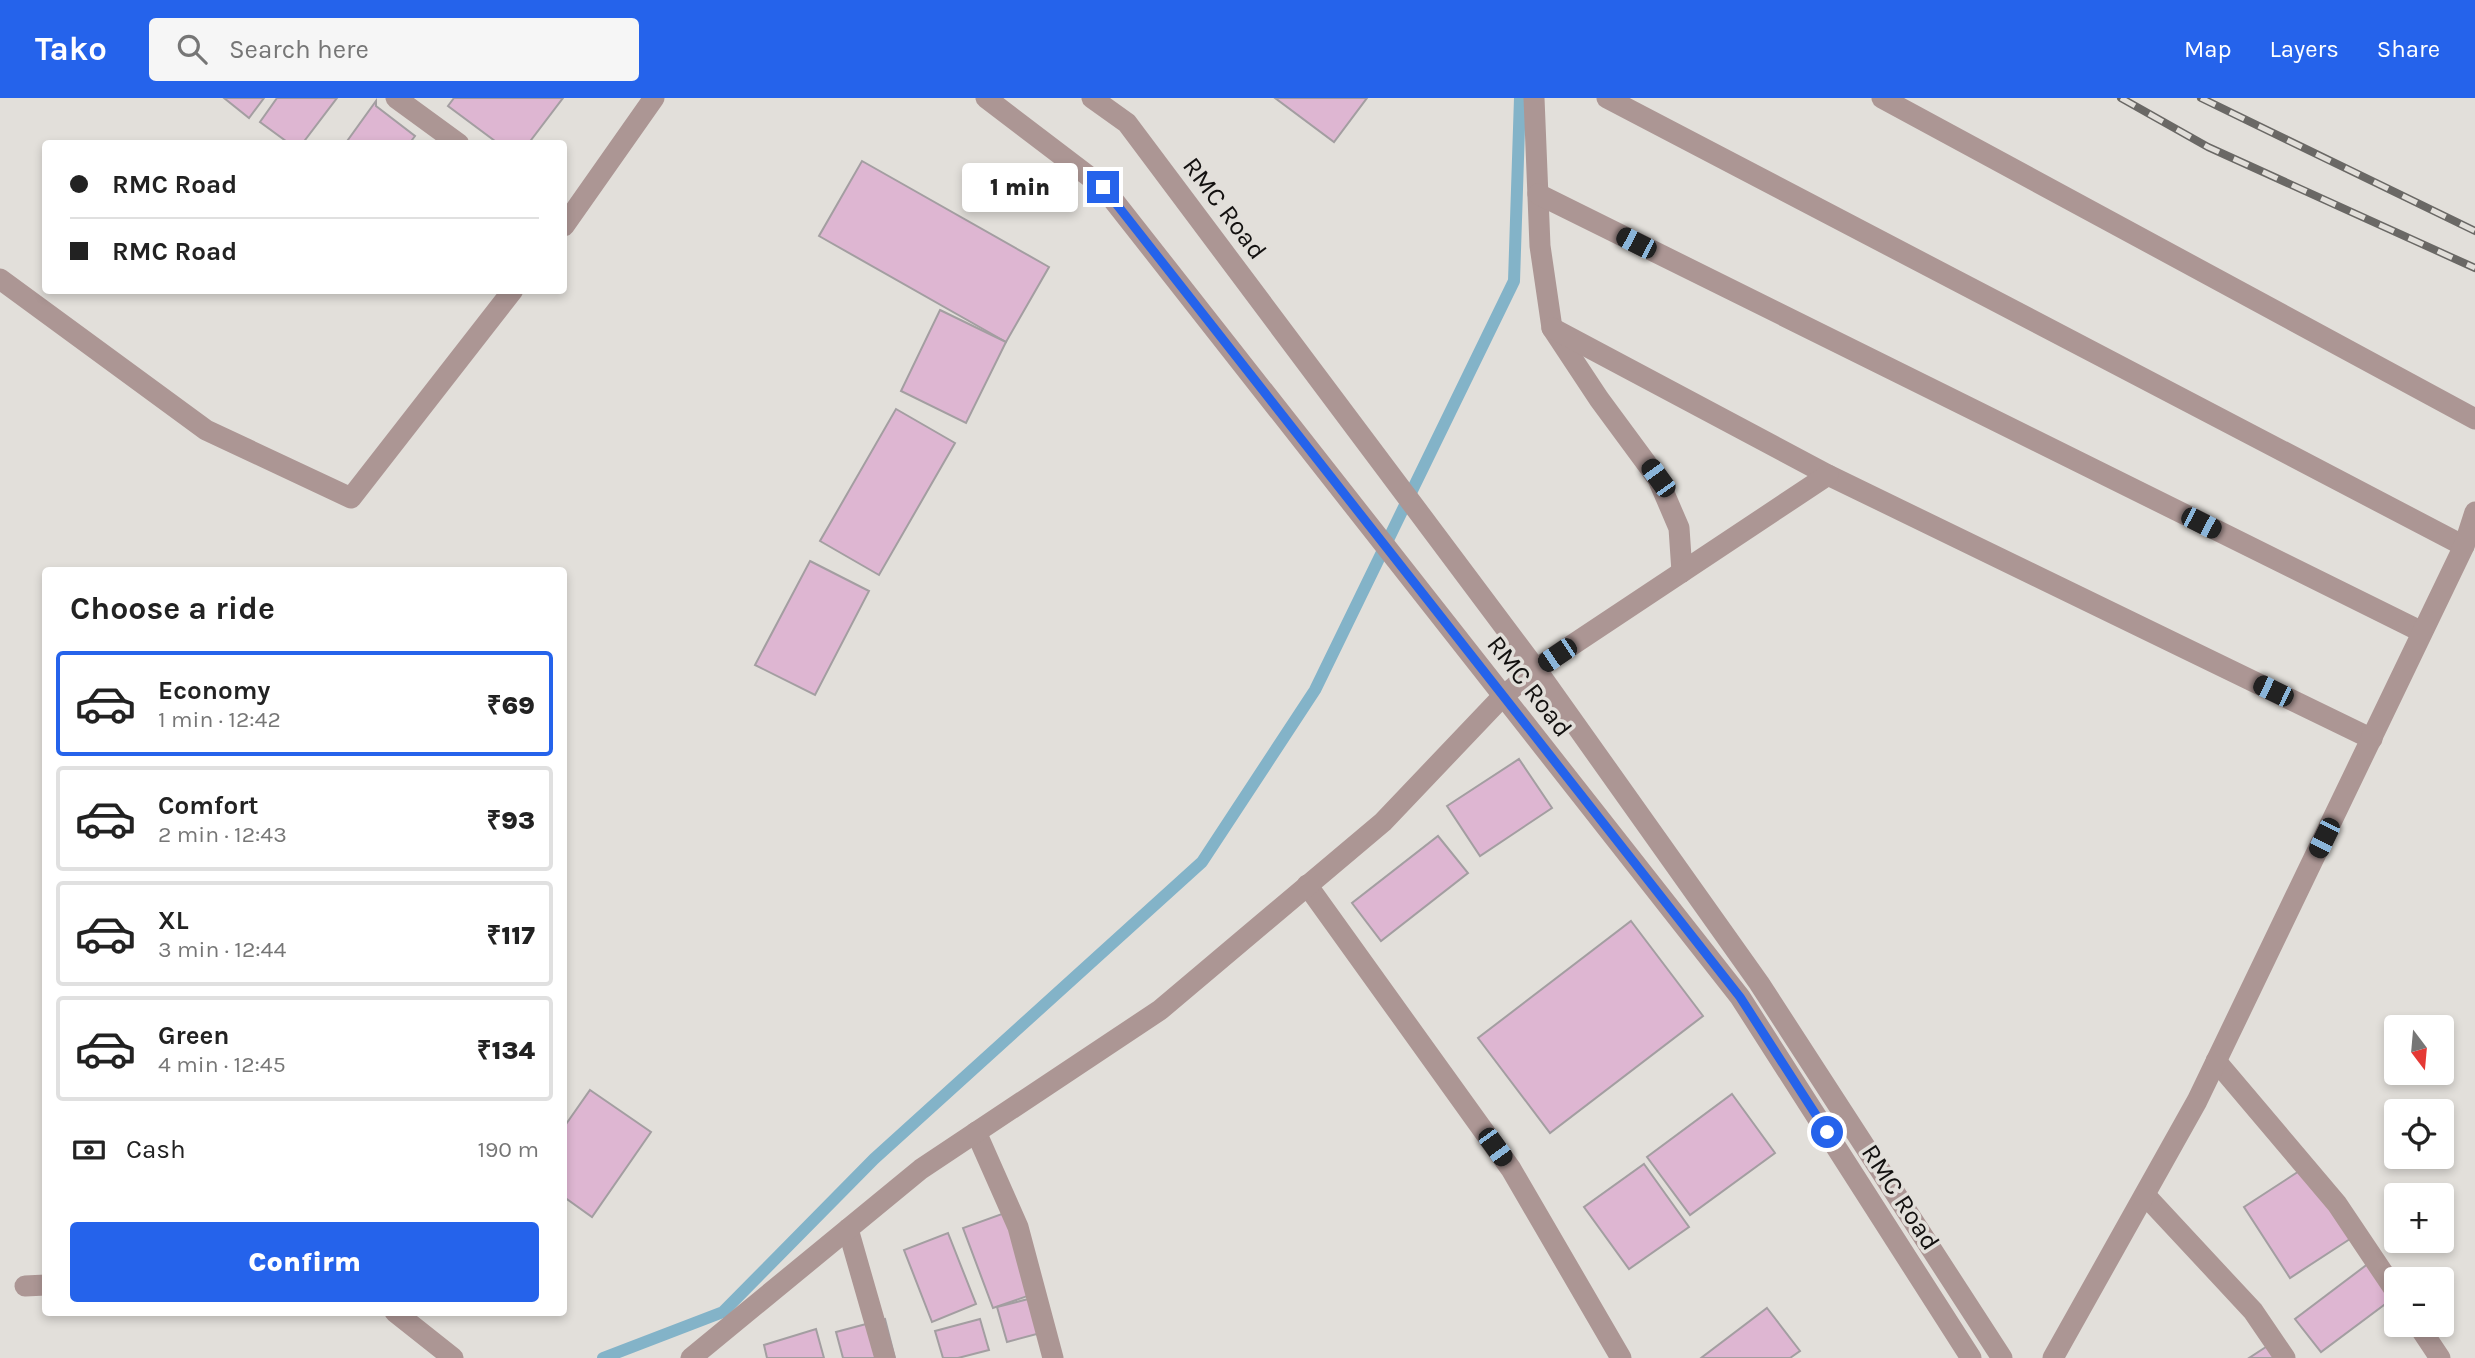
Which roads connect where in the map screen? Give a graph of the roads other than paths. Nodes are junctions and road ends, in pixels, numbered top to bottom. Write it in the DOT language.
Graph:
graph roads {
  1 [pos="396,98"];
  2 [pos="654,98"];
  3 [pos="986,98"];
  4 [pos="1092,98"];
  5 [pos="1534,98"];
  6 [pos="1607,98"];
  7 [pos="1882,98"];
  8 [pos="454,140"];
  9 [pos="1538,194"];
  10 [pos="567,219"];
  11 [pos="0,279"];
  12 [pos="510,294"];
  13 [pos="1552,328"];
  14 [pos="2475,419"];
  15 [pos="1828,475"];
  16 [pos="2475,512"];
  17 [pos="2464,546"];
  18 [pos="1682,572"];
  19 [pos="2422,632"];
  20 [pos="1536,669"];
  21 [pos="1502,697"];
  22 [pos="2372,739"];
  23 [pos="1307,885"];
  24 [pos="2216,1061"];
  25 [pos="976,1132"];
  26 [pos="2145,1195"];
  27 [pos="848,1229"];
  28 [pos="2384,1274"];
  29 [pos="399,1316"];
  30 [pos="2426,1337"];
  31 [pos="703,1354"];
  32 [pos="453,1358"];
  33 [pos="885,1358"];
  34 [pos="1052,1358"];
  35 [pos="1621,1358"];
  36 [pos="1971,1358"];
  37 [pos="2002,1358"];
  38 [pos="2053,1358"];
  39 [pos="2285,1358"];
  40 [pos="2440,1358"];
  1 -- 8 [label="street"];
  2 -- 10 [label="street"];
  3 -- 21 [label="street, RMC Road"];
  4 -- 20 [label="street, RMC Road"];
  5 -- 9 [label="street"];
  6 -- 17 [label="street"];
  7 -- 14 [label="street"];
  9 -- 13 [label="street"];
  9 -- 19 [label="street"];
  11 -- 12 [label="street"];
  13 -- 15 [label="street"];
  13 -- 18 [label="street"];
  15 -- 18 [label="street"];
  15 -- 22 [label="street"];
  16 -- 17 [label="street"];
  17 -- 19 [label="street"];
  18 -- 20 [label="street"];
  19 -- 22 [label="street"];
  20 -- 21 [label="street"];
  20 -- 37 [label="street, RMC Road"];
  21 -- 23 [label="street"];
  21 -- 36 [label="street, RMC Road"];
  22 -- 24 [label="street"];
  23 -- 25 [label="street"];
  23 -- 35 [label="street"];
  24 -- 26 [label="street"];
  24 -- 28 [label="street"];
  25 -- 27 [label="street"];
  25 -- 34 [label="street"];
  26 -- 38 [label="street"];
  26 -- 39 [label="street"];
  27 -- 31 [label="street"];
  27 -- 33 [label="street"];
  29 -- 32 [label="street"];
  30 -- 40 [label="street"];
}
